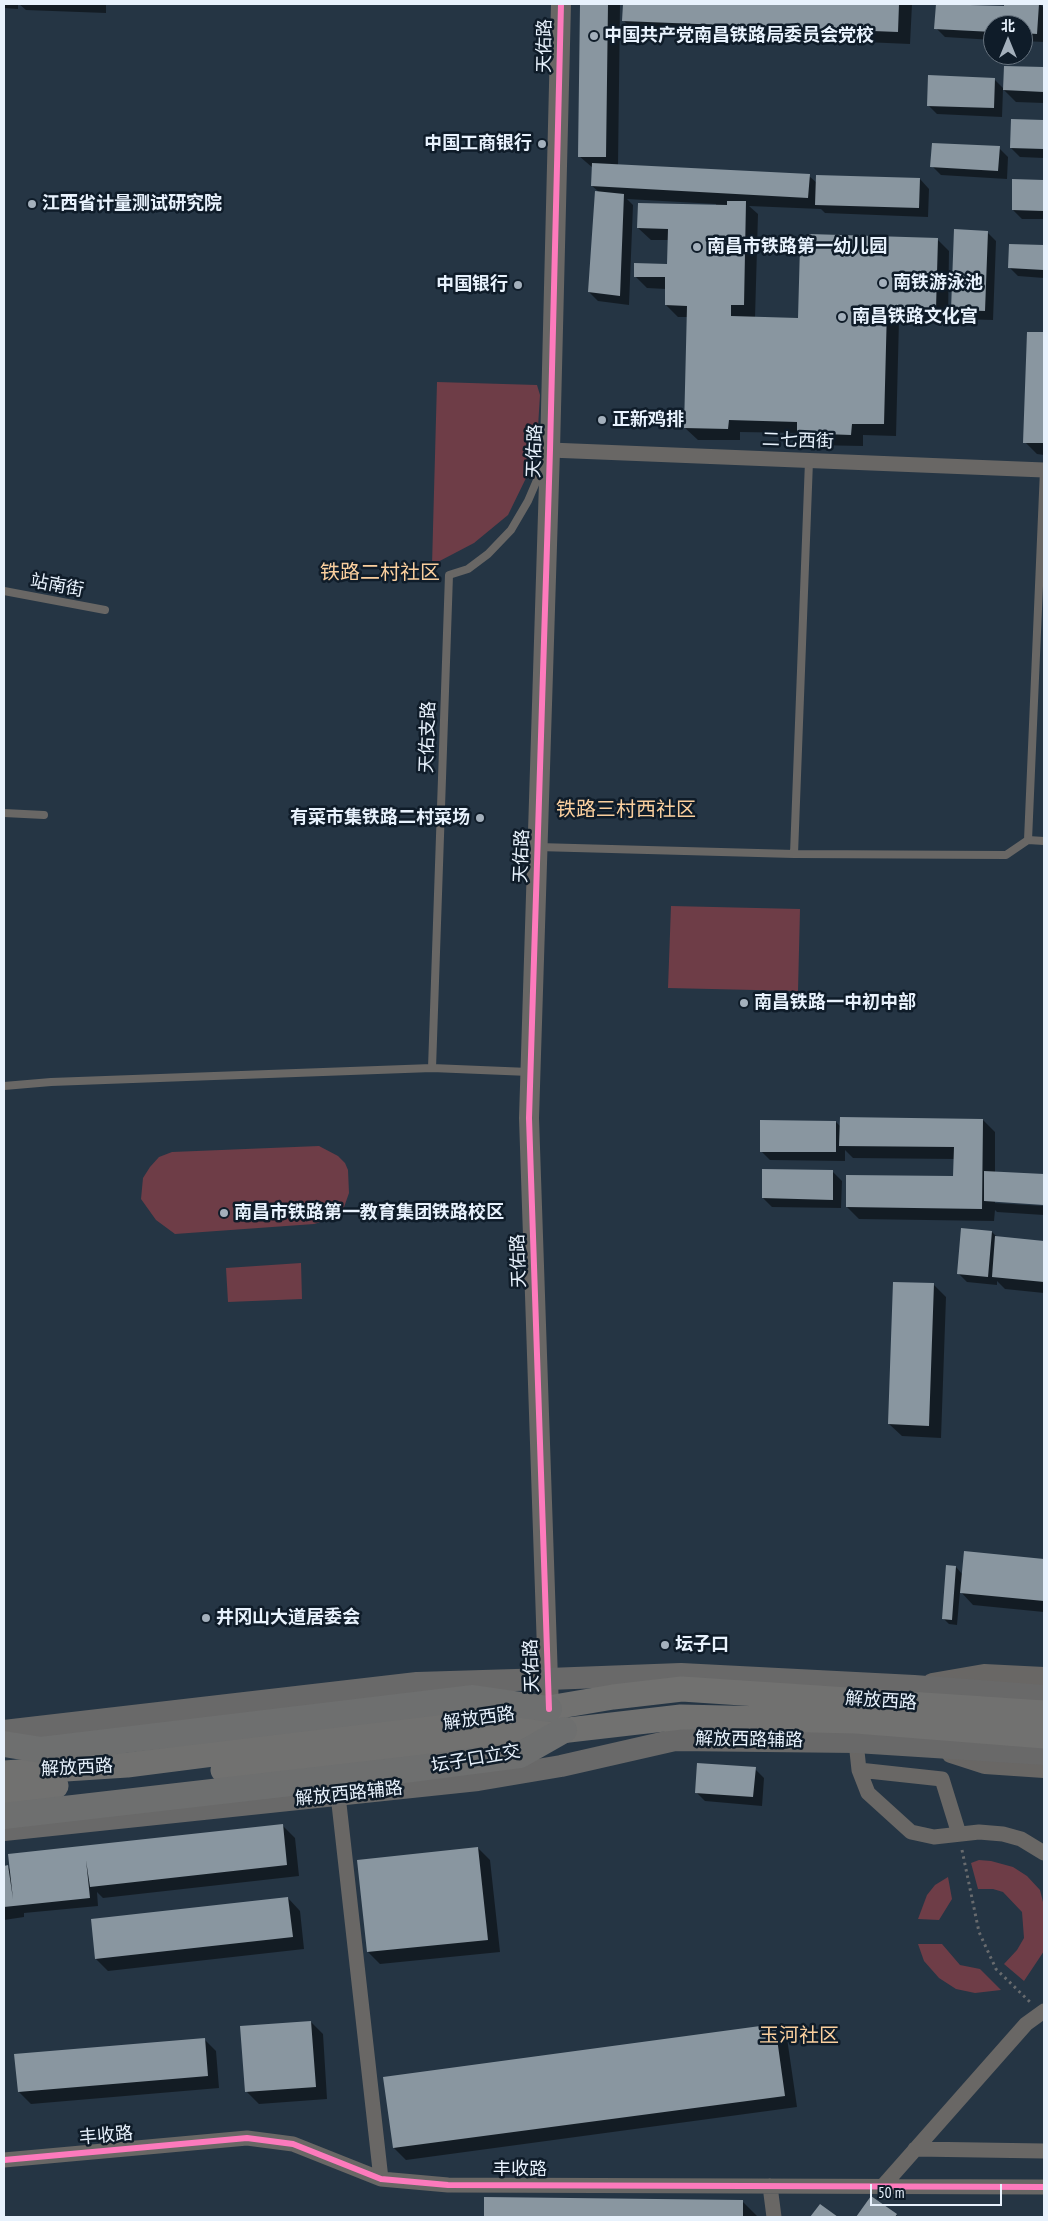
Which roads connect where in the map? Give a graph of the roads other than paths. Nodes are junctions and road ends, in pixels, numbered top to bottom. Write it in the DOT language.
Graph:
graph roads {
  1 [pos="561,4"];
  2 [pos="550,450"];
  3 [pos="809,460"];
  4 [pos="1044,470"];
  5 [pos="4,591"];
  6 [pos="105,610"];
  7 [pos="4,813"];
  8 [pos="44,815"];
  9 [pos="1028,840"];
  10 [pos="1044,841"];
  11 [pos="537,847"];
  12 [pos="794,854"];
  13 [pos="432,1068"];
  14 [pos="530,1072"];
  15 [pos="4,1086"];
  16 [pos="681,1674"];
  17 [pos="1044,1677"];
  18 [pos="548,1679"];
  19 [pos="824,1682"];
  20 [pos="914,1686"];
  21 [pos="730,1692"];
  22 [pos="776,1695"];
  23 [pos="1044,1696"];
  24 [pos="549,1708"];
  25 [pos="1044,1713"];
  26 [pos="726,1718"];
  27 [pos="774,1720"];
  28 [pos="564,1730"];
  29 [pos="4,1731"];
  30 [pos="1044,1736"];
  31 [pos="675,1740"];
  32 [pos="831,1741"];
  33 [pos="856,1742"];
  34 [pos="4,1744"];
  35 [pos="930,1746"];
  36 [pos="1044,1754"];
  37 [pos="1044,1768"];
  38 [pos="859,1770"];
  39 [pos="4,1773"];
  40 [pos="4,1791"];
  41 [pos="338,1795"];
  42 [pos="4,1816"];
  43 [pos="4,1830"];
  44 [pos="959,1834"];
  45 [pos="1021,1839"];
  46 [pos="1044,1839"];
  47 [pos="1044,1853"];
  48 [pos="1043,2012"];
  49 [pos="914,2149"];
  50 [pos="1044,2151"];
  51 [pos="4,2160"];
  52 [pos="381,2179"];
  53 [pos="770,2186"];
  54 [pos="882,2187"];
  55 [pos="1044,2187"];
  56 [pos="774,2217"];
  1 -- 2 [label="street, 天佑路"];
  2 -- 3 [label="street, 二七西街"];
  2 -- 11 [label="street, 天佑路"];
  2 -- 13 [label="lane, 天佑支路"];
  3 -- 4 [label="street, 二七西街"];
  3 -- 12 [label="lane"];
  4 -- 9 [label="lane"];
  5 -- 6 [label="lane, 站南街"];
  7 -- 8 [label="lane"];
  9 -- 10 [label="lane"];
  9 -- 12 [label="lane"];
  11 -- 12 [label="lane"];
  11 -- 14 [label="street, 天佑路"];
  13 -- 14 [label="lane"];
  13 -- 15 [label="lane"];
  14 -- 18 [label="street, 天佑路"];
  16 -- 18 [label="main road"];
  16 -- 19 [label="main road"];
  16 -- 21 [label="main road"];
  17 -- 20 [label="street"];
  18 -- 24 [label="street, 天佑路"];
  18 -- 29 [label="main road"];
  19 -- 20 [label="main road"];
  19 -- 22 [label="main road"];
  20 -- 23 [label="main road"];
  21 -- 22 [label="main road, 解放西路"];
  21 -- 24 [label="main road, 解放西路"];
  22 -- 25 [label="main road, 解放西路"];
  24 -- 34 [label="highway"];
  24 -- 39 [label="main road, 解放西路"];
  26 -- 27 [label="main road, 解放西路"];
  26 -- 28 [label="main road, 解放西路"];
  26 -- 31 [label="main road"];
  27 -- 30 [label="main road, 解放西路"];
  27 -- 32 [label="main road"];
  28 -- 40 [label="main road, 解放西路"];
  28 -- 42 [label="highway, 坛子口立交"];
  31 -- 32 [label="main road, 解放西路辅路"];
  31 -- 41 [label="main road, 解放西路辅路"];
  32 -- 33 [label="main road, 解放西路辅路"];
  33 -- 35 [label="main road, 解放西路辅路"];
  33 -- 38 [label="street"];
  35 -- 36 [label="main road, 解放西路辅路"];
  35 -- 37 [label="street, 解放西路辅路"];
  38 -- 44 [label="street"];
  38 -- 44 [label="street"];
  41 -- 43 [label="main road, 解放西路辅路"];
  41 -- 52 [label="street"];
  44 -- 45 [label="street"];
  45 -- 46 [label="street"];
  45 -- 47 [label="street"];
  48 -- 49 [label="street"];
  49 -- 50 [label="street"];
  49 -- 54 [label="street"];
  51 -- 52 [label="street, 丰收路"];
  52 -- 53 [label="street, 丰收路"];
  53 -- 54 [label="street, 丰收路"];
  53 -- 56 [label="street"];
  54 -- 55 [label="street, 丰收路"];
}
